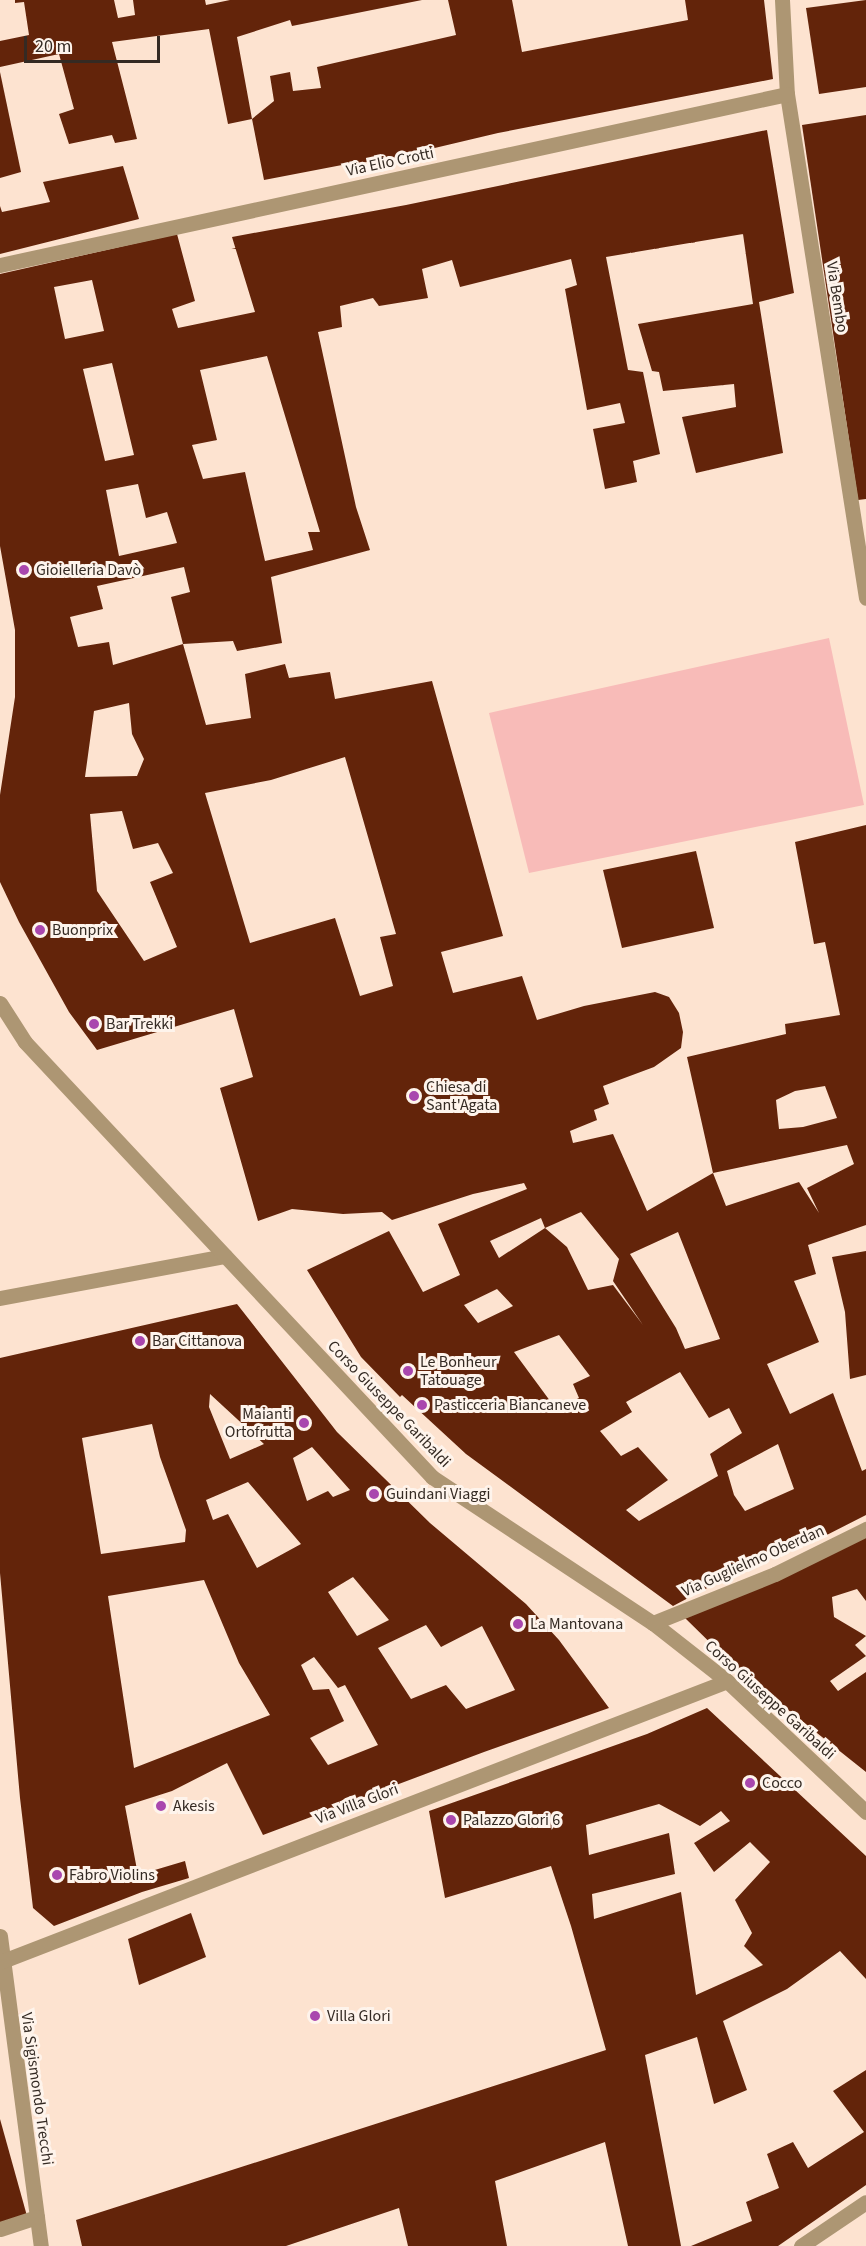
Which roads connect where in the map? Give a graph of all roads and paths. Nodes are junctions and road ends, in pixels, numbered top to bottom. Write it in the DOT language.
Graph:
graph roads {
  1 [pos="782,0"];
  2 [pos="787,94"];
  3 [pos="0,265"];
  4 [pos="866,598"];
  5 [pos="1,1006"];
  6 [pos="225,1256"];
  7 [pos="0,1298"];
  8 [pos="866,1528"];
  9 [pos="653,1623"];
  10 [pos="727,1681"];
  11 [pos="866,1812"];
  12 [pos="0,1936"];
  13 [pos="1,1962"];
  14 [pos="866,2202"];
  15 [pos="37,2217"];
  16 [pos="0,2229"];
  17 [pos="41,2246"];
  18 [pos="801,2246"];
  1 -- 2 [label="street, Via Bembo"];
  2 -- 3 [label="street, Via Elio Crotti"];
  2 -- 4 [label="street, Via Bembo"];
  5 -- 6 [label="street, Corso Giuseppe Garibaldi"];
  6 -- 7 [label="street"];
  6 -- 9 [label="street, Corso Giuseppe Garibaldi"];
  8 -- 9 [label="street, Via Guglielmo Oberdan"];
  9 -- 10 [label="street, Corso Giuseppe Garibaldi"];
  10 -- 11 [label="street, Corso Giuseppe Garibaldi"];
  10 -- 13 [label="street, Via Villa Glori"];
  12 -- 13 [label="street, Via Sigismondo Trecchi"];
  13 -- 15 [label="street, Via Sigismondo Trecchi"];
  14 -- 18 [label="street"];
  15 -- 16 [label="street"];
  15 -- 17 [label="street, Via Sigismondo Trecchi"];
}
